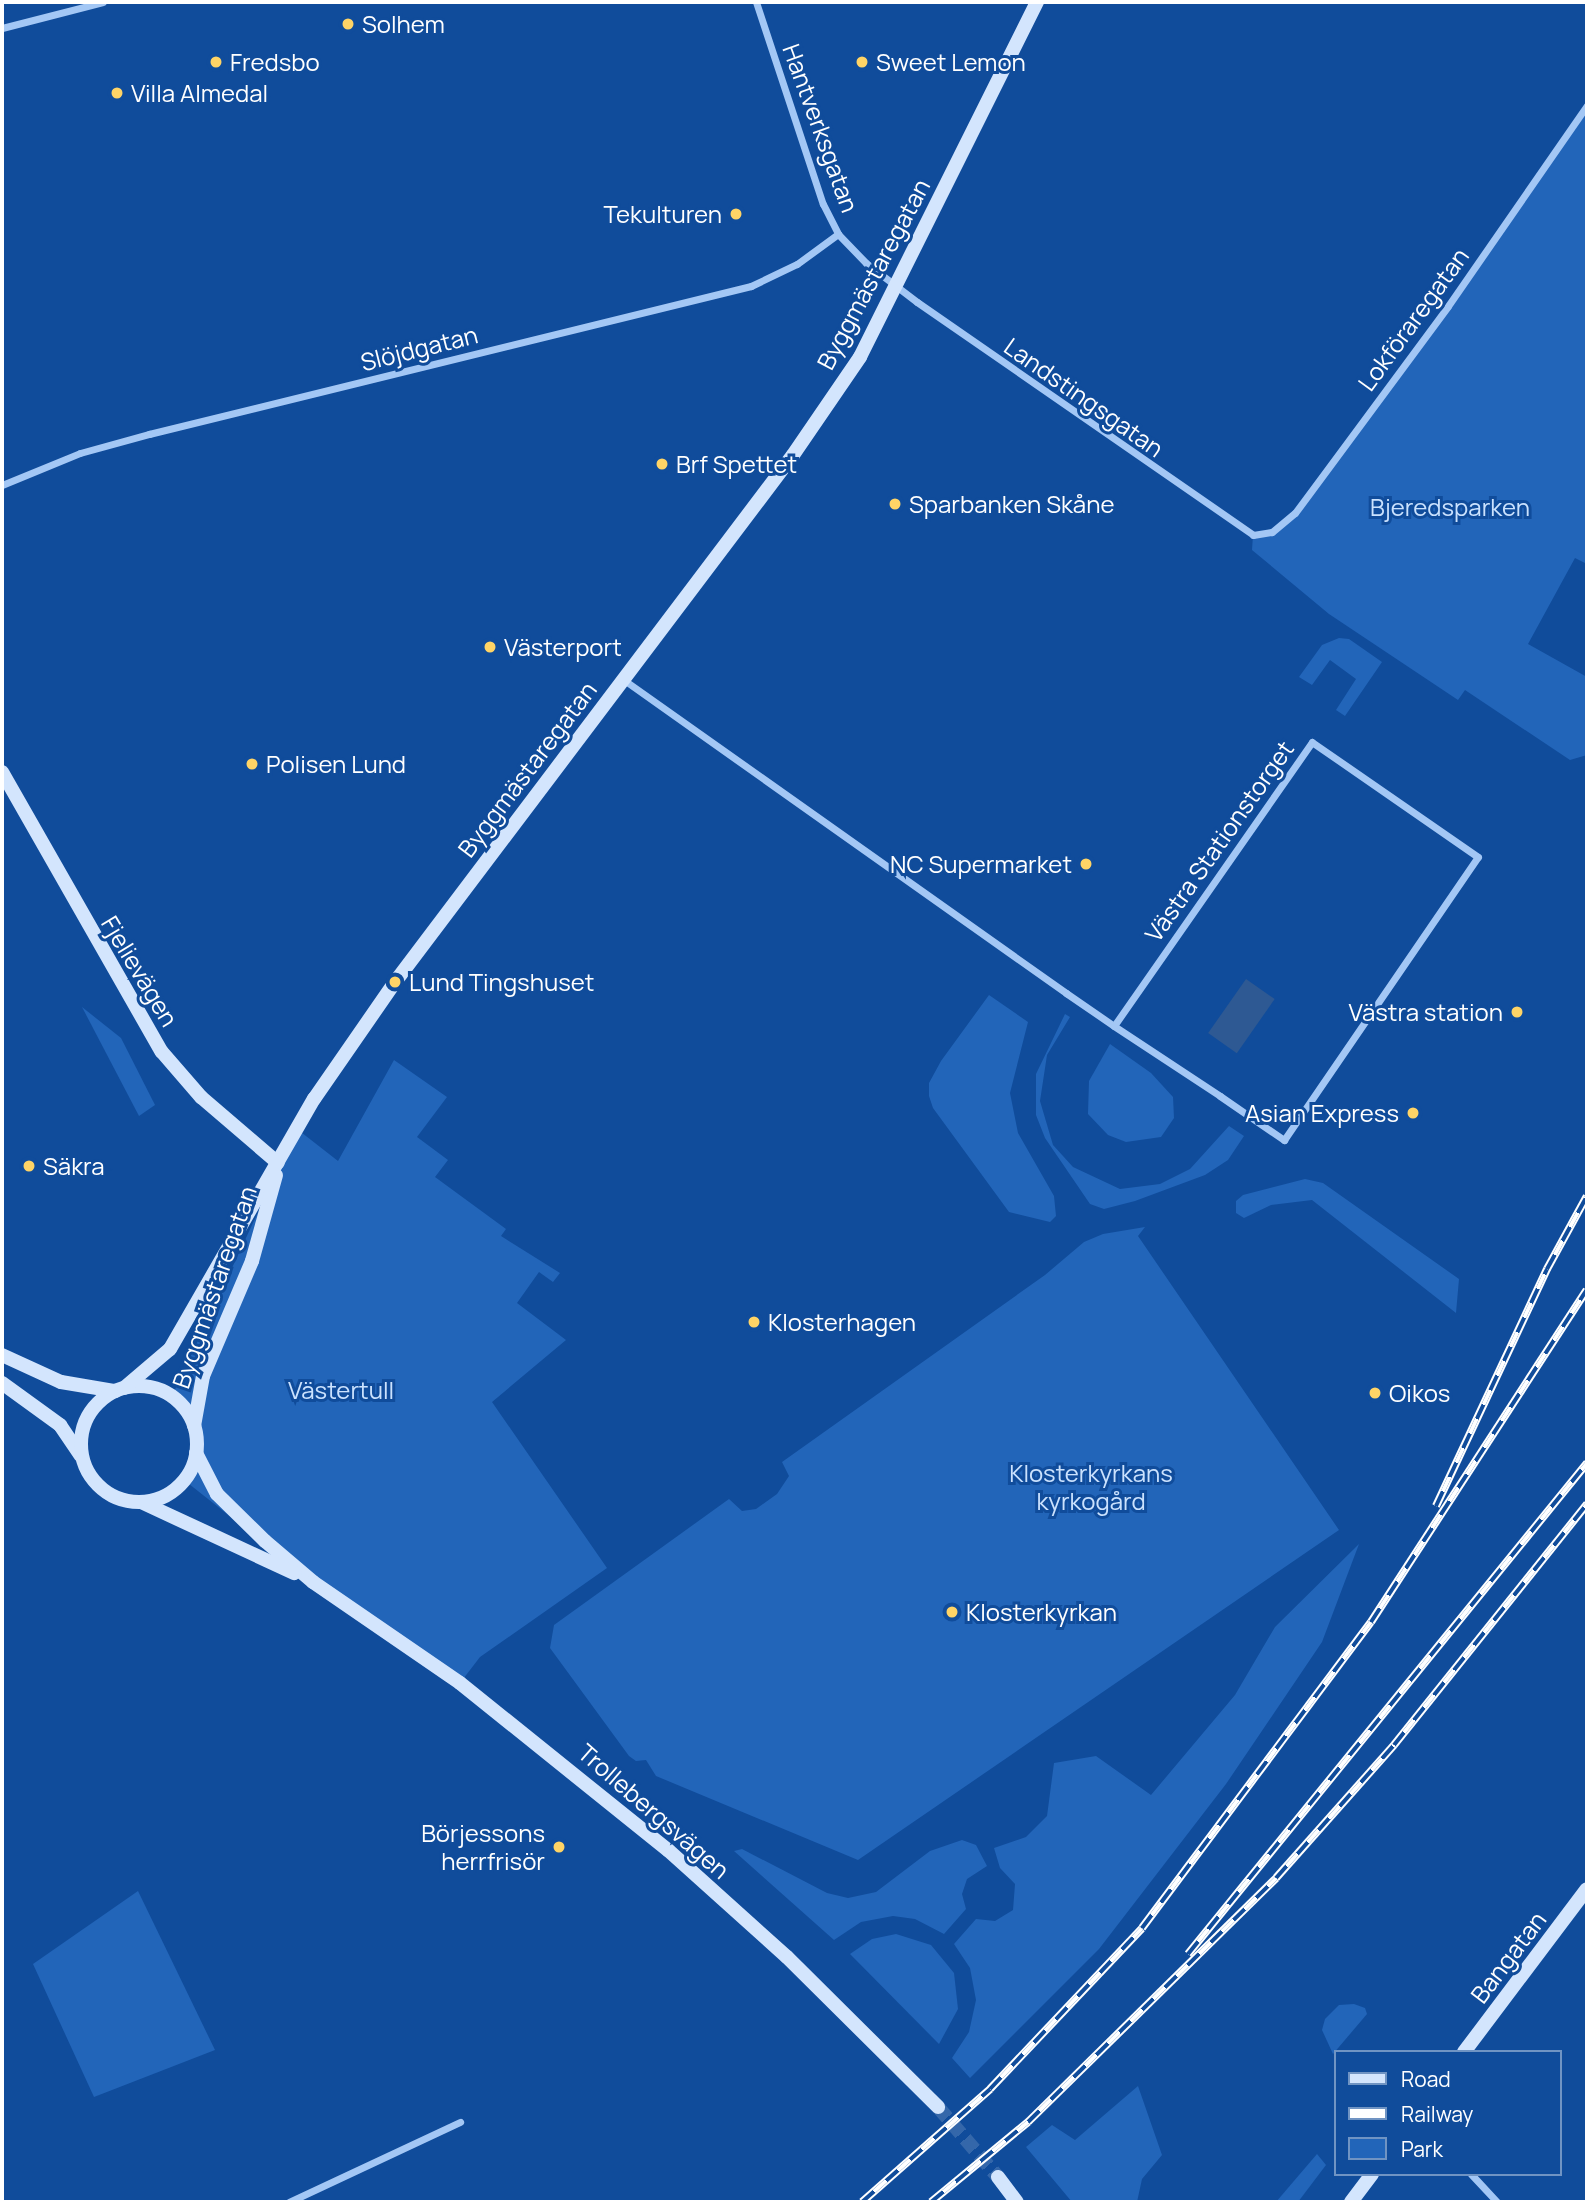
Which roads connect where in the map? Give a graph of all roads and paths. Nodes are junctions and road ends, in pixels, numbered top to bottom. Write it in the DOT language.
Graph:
graph roads {
  1 [pos="103,2"];
  2 [pos="756,2"];
  3 [pos="1037,2"];
  4 [pos="2,28"];
  5 [pos="1587,105"];
  6 [pos="838,234"];
  7 [pos="895,286"];
  8 [pos="2,485"];
  9 [pos="1253,535"];
  10 [pos="624,680"];
  11 [pos="2,772"];
  12 [pos="1114,1026"];
  13 [pos="278,1163"];
  14 [pos="2,1355"];
  15 [pos="2,1383"];
  16 [pos="120,1390"];
  17 [pos="194,1426"];
  18 [pos="196,1453"];
  19 [pos="84,1461"];
  20 [pos="140,1501"];
  21 [pos="313,1582"];
  22 [pos="1587,1889"];
  23 [pos="1466,2050"];
  24 [pos="938,2107"];
  25 [pos="460,2122"];
  26 [pos="1370,2176"];
  27 [pos="1473,2176"];
  28 [pos="998,2177"];
  29 [pos="289,2202"];
  30 [pos="1017,2202"];
  31 [pos="1351,2202"];
  32 [pos="1497,2202"];
  1 -- 4 [label="street"];
  2 -- 6 [label="street, Hantverksgatan"];
  3 -- 7 [label="street, Byggmästaregatan"];
  5 -- 9 [label="street, Lokföraregatan"];
  6 -- 7 [label="street, Hantverksgatan"];
  6 -- 8 [label="street, Slöjdgatan"];
  7 -- 9 [label="street, Landstingsgatan"];
  7 -- 10 [label="street, Byggmästaregatan"];
  10 -- 12 [label="street, Västra Stationstorget"];
  10 -- 13 [label="street, Byggmästaregatan"];
  11 -- 13 [label="street, Fjelievägen"];
  12 -- 12 [label="street, Västra Stationstorget"];
  13 -- 16 [label="street, Byggmästaregatan"];
  13 -- 17 [label="street, Byggmästaregatan"];
  14 -- 16 [label="street"];
  15 -- 19 [label="street"];
  16 -- 17 [label="street"];
  16 -- 19 [label="street"];
  17 -- 18 [label="street"];
  18 -- 20 [label="street"];
  18 -- 21 [label="street, Trollebergsvägen"];
  19 -- 20 [label="street"];
  20 -- 21 [label="street, Trollebergsvägen"];
  21 -- 24 [label="street, Trollebergsvägen"];
  22 -- 23 [label="street, Bangatan"];
  25 -- 29 [label="street"];
  26 -- 31 [label="street"];
  27 -- 32 [label="street"];
  28 -- 30 [label="street"];
}
